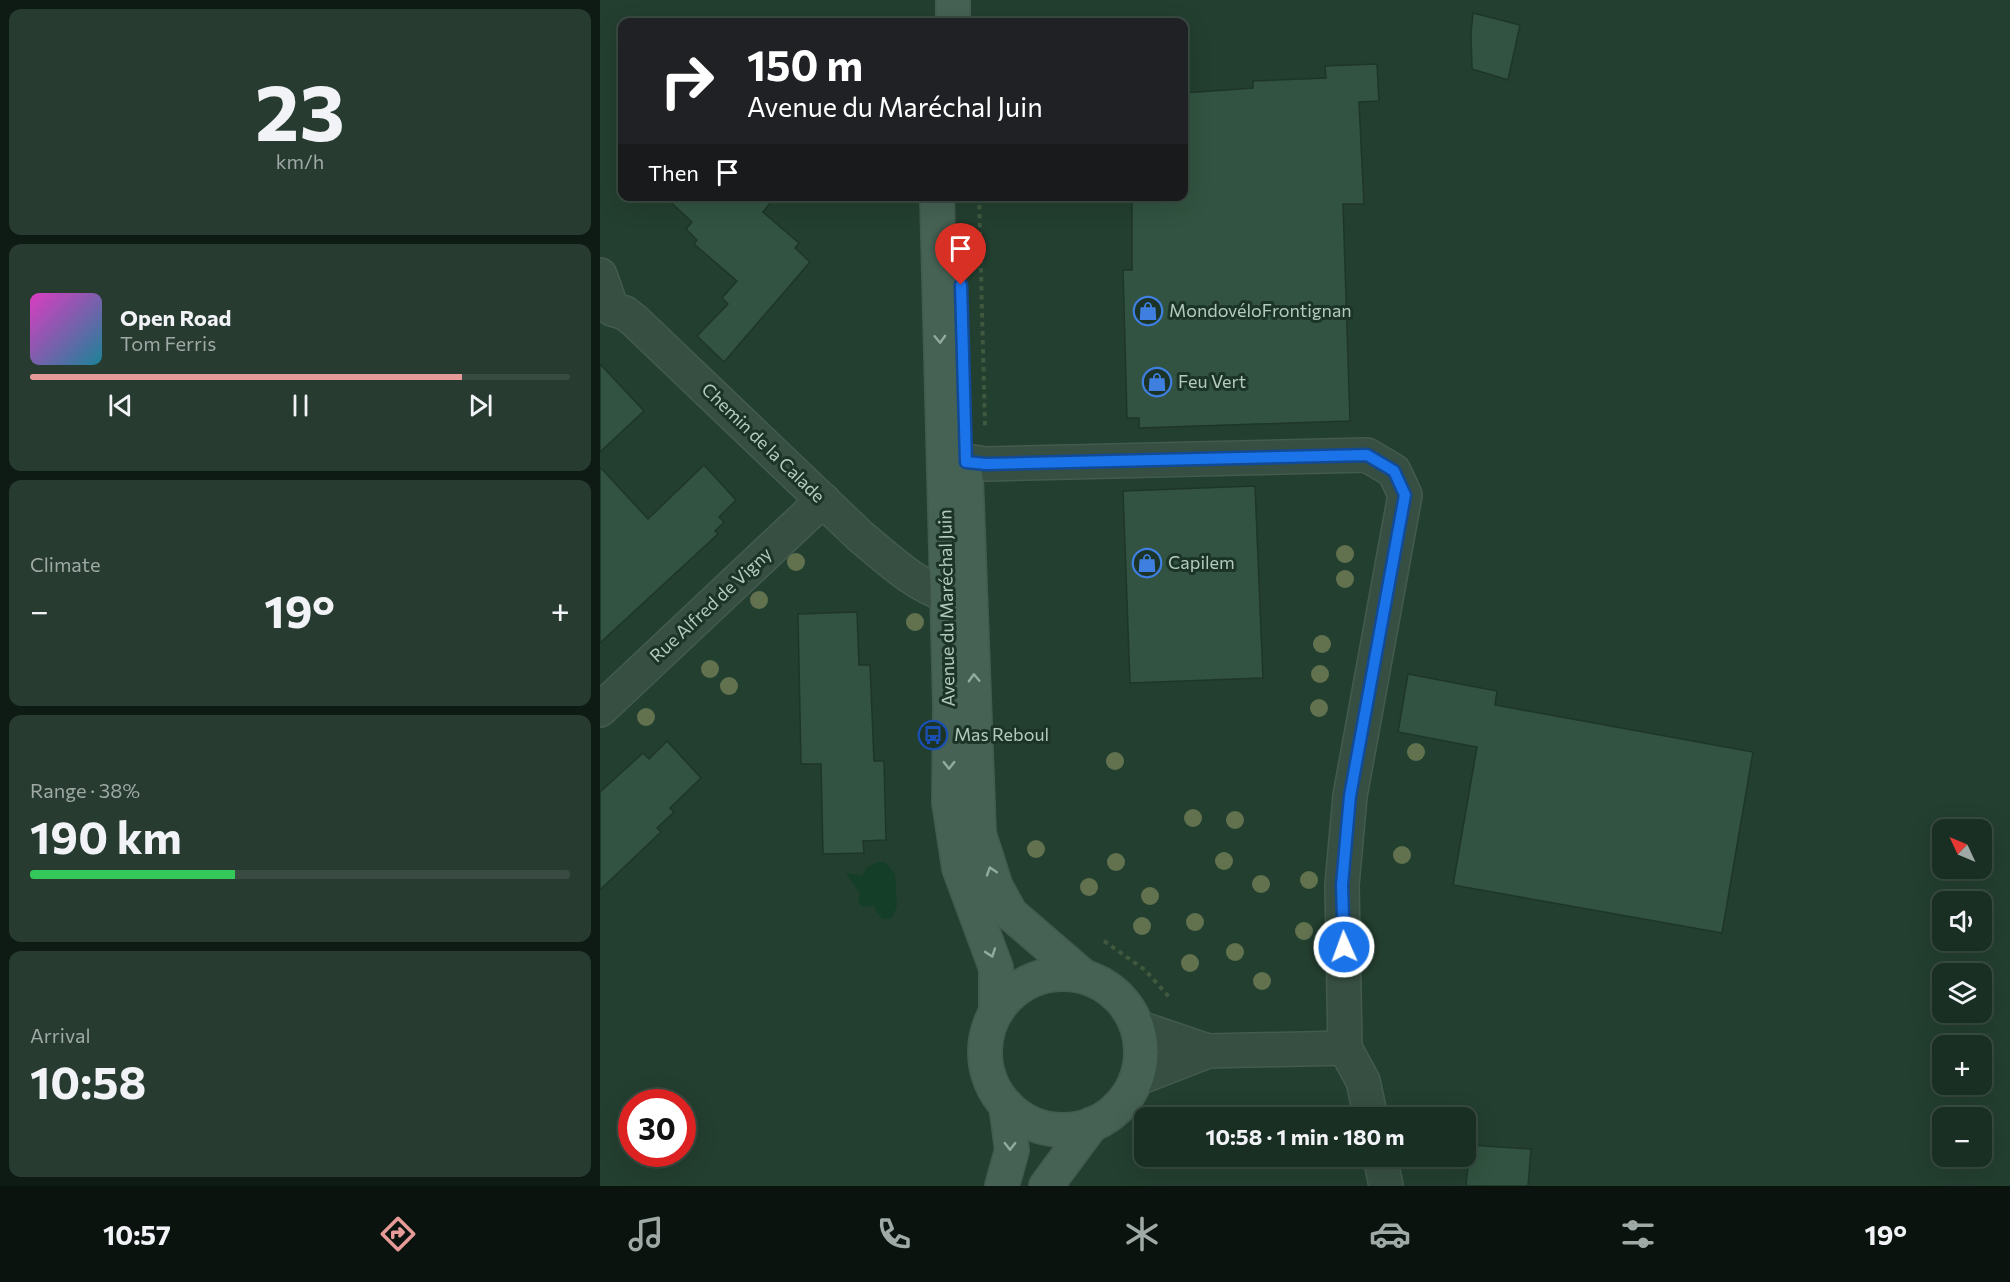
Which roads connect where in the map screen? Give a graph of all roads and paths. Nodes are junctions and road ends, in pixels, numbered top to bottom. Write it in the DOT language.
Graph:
graph roads {
  1 [pos="931,0"];
  2 [pos="953,0"];
  3 [pos="932,18"];
  4 [pos="953,18"];
  5 [pos="937,201"];
  6 [pos="958,201"];
  7 [pos="979,201"];
  8 [pos="600,275"];
  9 [pos="606,310"];
  10 [pos="976,463"];
  11 [pos="823,500"];
  12 [pos="947,595"];
  13 [pos="600,710"];
  14 [pos="1094,935"];
  15 [pos="1083,976"];
  16 [pos="1173,1001"];
  17 [pos="996,1012"];
  18 [pos="1137,1027"];
  19 [pos="1346,1048"];
  20 [pos="1208,1051"];
  21 [pos="1136,1079"];
  22 [pos="1006,1105"];
  23 [pos="1369,1107"];
  24 [pos="1092,1124"];
  25 [pos="1382,1167"];
  26 [pos="1002,1186"];
  27 [pos="1047,1186"];
  28 [pos="1386,1186"];
  1 -- 3 [label="main road"];
  2 -- 4 [label="main road"];
  5 -- 12 [label="main road, Avenue du Maréchal Juin, one-way"];
  6 -- 10 [label="main road, Avenue du Maréchal Juin"];
  7 -- 10 [label="path"];
  8 -- 9 [label="street, Chemin de la Calade"];
  9 -- 11 [label="street, Chemin de la Calade"];
  15 -- 10 [label="main road, Avenue du Maréchal Juin, one-way"];
  10 -- 19 [label="street"];
  11 -- 12 [label="street, Chemin de la Calade"];
  11 -- 13 [label="street, Rue Alfred de Vigny"];
  12 -- 17 [label="main road, Avenue du Maréchal Juin, one-way"];
  14 -- 16 [label="path"];
  15 -- 17 [label="main road"];
  15 -- 18 [label="main road"];
  17 -- 22 [label="main road"];
  18 -- 20 [label="street"];
  18 -- 21 [label="main road"];
  19 -- 20 [label="street"];
  19 -- 23 [label="street"];
  20 -- 21 [label="street"];
  21 -- 24 [label="main road"];
  22 -- 24 [label="main road"];
  22 -- 26 [label="main road, one-way"];
  24 -- 27 [label="main road"];
  25 -- 28 [label="street"];
}
